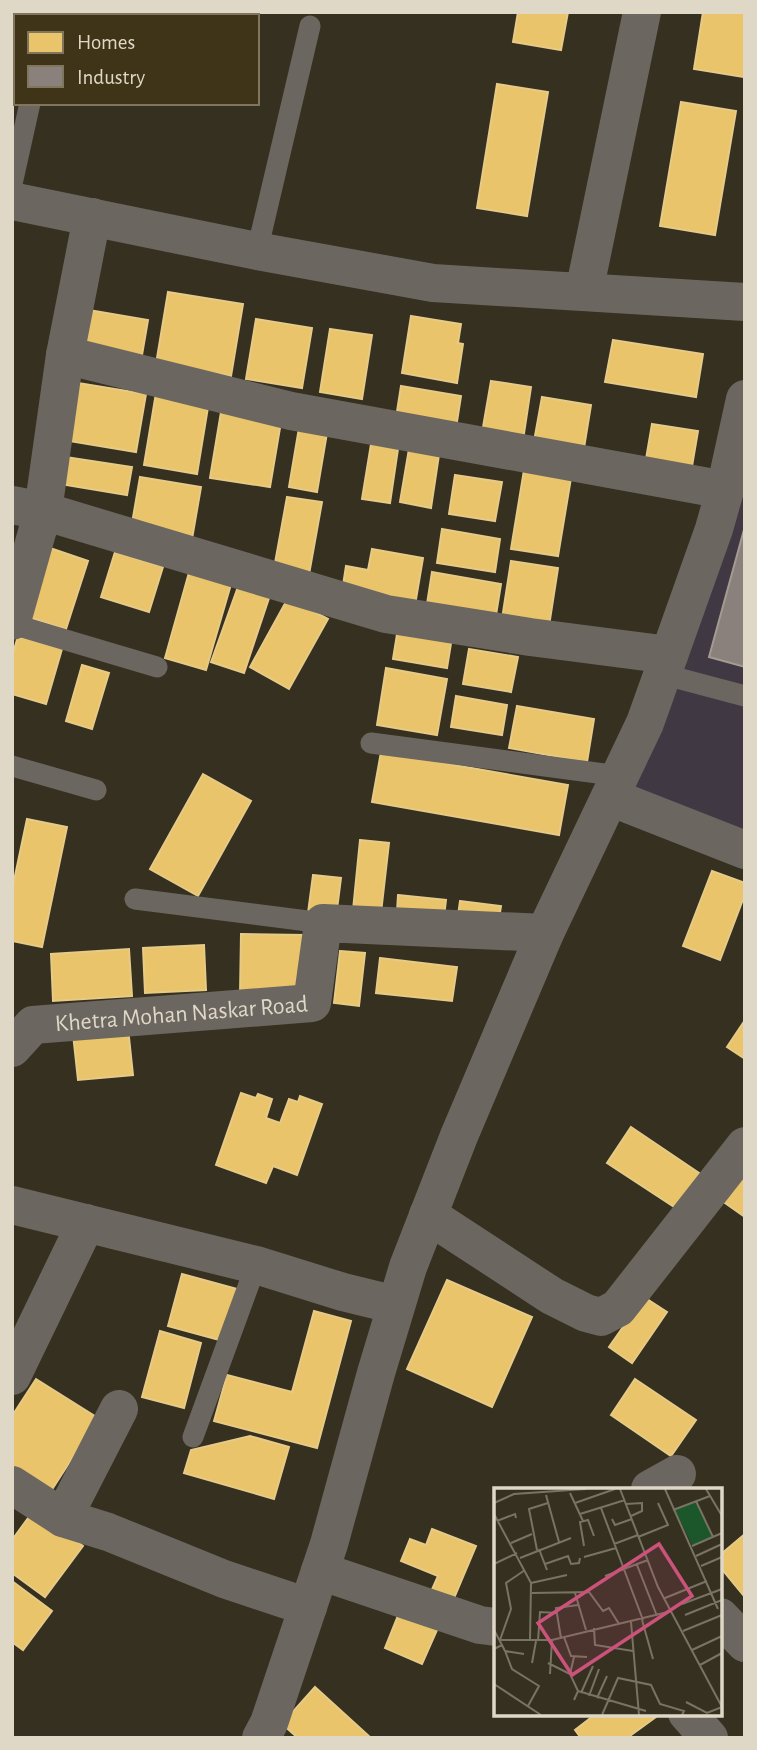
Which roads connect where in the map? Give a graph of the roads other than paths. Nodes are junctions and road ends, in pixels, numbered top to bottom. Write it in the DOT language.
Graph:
graph roads {
  1 [pos="642,12"];
  2 [pos="310,26"];
  3 [pos="30,105"];
  4 [pos="12,184"];
  5 [pos="12,201"];
  6 [pos="92,217"];
  7 [pos="257,251"];
  8 [pos="584,292"];
  9 [pos="745,302"];
  10 [pos="65,355"];
  11 [pos="745,399"];
  12 [pos="725,490"];
  13 [pos="28,508"];
  14 [pos="12,622"];
  15 [pos="666,664"];
  16 [pos="157,667"];
  17 [pos="745,695"];
  18 [pos="371,743"];
  19 [pos="12,766"];
  20 [pos="615,786"];
  21 [pos="96,790"];
  22 [pos="745,850"];
  23 [pos="135,899"];
  24 [pos="331,924"];
  25 [pos="545,933"];
  26 [pos="12,1048"];
  27 [pos="745,1146"];
  28 [pos="12,1205"];
  29 [pos="428,1216"];
  30 [pos="86,1223"];
  31 [pos="256,1265"];
  32 [pos="396,1305"];
  33 [pos="12,1376"];
  34 [pos="119,1409"];
  35 [pos="193,1437"];
  36 [pos="16,1496"];
  37 [pos="63,1518"];
  38 [pos="320,1571"];
  39 [pos="308,1607"];
  40 [pos="722,1619"];
  41 [pos="494,1627"];
  42 [pos="745,1643"];
  43 [pos="689,1715"];
  44 [pos="272,1733"];
  45 [pos="709,1738"];
  1 -- 8 [label="street"];
  2 -- 7 [label="lane"];
  3 -- 4 [label="lane"];
  5 -- 6 [label="street"];
  6 -- 7 [label="street"];
  6 -- 10 [label="street"];
  7 -- 8 [label="street"];
  8 -- 9 [label="street"];
  10 -- 12 [label="street"];
  10 -- 13 [label="street"];
  11 -- 12 [label="street"];
  12 -- 15 [label="street"];
  13 -- 14 [label="street"];
  13 -- 15 [label="street"];
  14 -- 16 [label="lane"];
  15 -- 17 [label="lane"];
  15 -- 20 [label="street"];
  18 -- 20 [label="lane"];
  19 -- 21 [label="lane"];
  20 -- 22 [label="street"];
  20 -- 25 [label="street"];
  23 -- 24 [label="lane"];
  24 -- 25 [label="street"];
  24 -- 26 [label="street, Khetra Mohan Naskar Road"];
  25 -- 29 [label="street"];
  27 -- 29 [label="street"];
  28 -- 30 [label="street"];
  29 -- 32 [label="street"];
  30 -- 31 [label="street"];
  30 -- 33 [label="street"];
  31 -- 32 [label="street"];
  31 -- 35 [label="lane"];
  32 -- 38 [label="street"];
  34 -- 37 [label="street"];
  36 -- 37 [label="street"];
  37 -- 39 [label="street"];
  38 -- 39 [label="street"];
  38 -- 41 [label="street"];
  39 -- 44 [label="street"];
  40 -- 42 [label="street"];
  43 -- 45 [label="street"];
}
